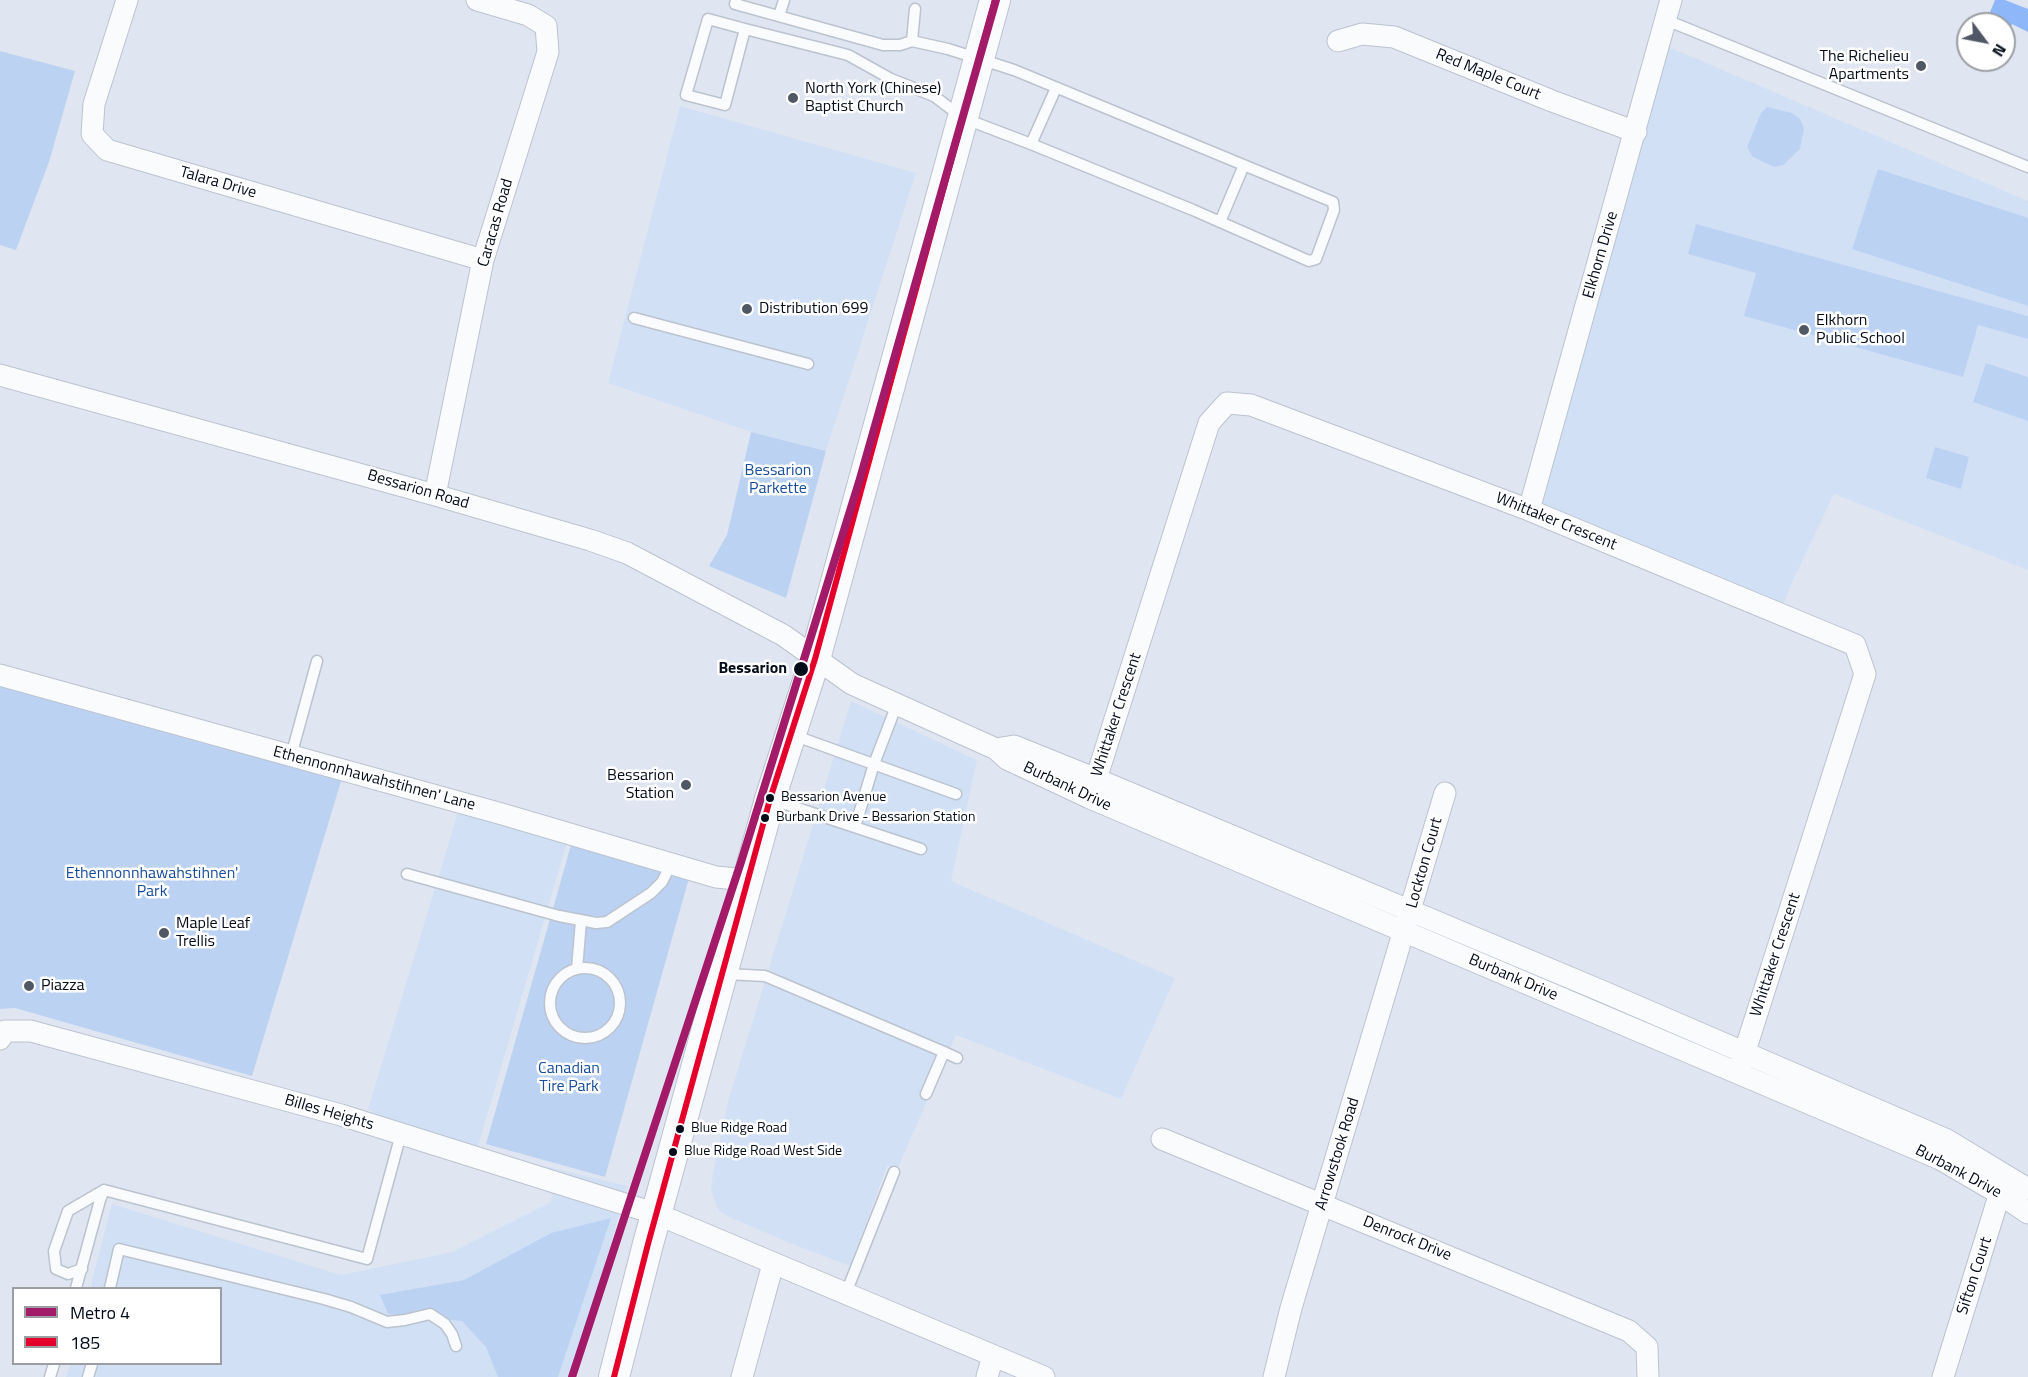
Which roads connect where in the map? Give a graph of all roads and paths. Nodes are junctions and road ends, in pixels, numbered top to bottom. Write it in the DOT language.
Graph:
graph roads {
  1 [pos="127,0"];
  2 [pos="477,0"];
  3 [pos="736,0"];
  4 [pos="784,0"];
  5 [pos="995,0"];
  6 [pos="915,9"];
  7 [pos="1669,10"];
  8 [pos="779,16"];
  9 [pos="745,29"];
  10 [pos="912,41"];
  11 [pos="1338,41"];
  12 [pos="979,59"];
  13 [pos="1056,88"];
  14 [pos="963,118"];
  15 [pos="1636,132"];
  16 [pos="1032,144"];
  17 [pos="1244,165"];
  18 [pos="2028,167"];
  19 [pos="1220,222"];
  20 [pos="483,260"];
  21 [pos="634,318"];
  22 [pos="808,364"];
  23 [pos="0,375"];
  24 [pos="435,495"];
  25 [pos="1529,510"];
  26 [pos="815,659"];
  27 [pos="317,660"];
  28 [pos="0,675"];
  29 [pos="897,704"];
  30 [pos="790,734"];
  31 [pos="291,756"];
  32 [pos="874,764"];
  33 [pos="1093,788"];
  34 [pos="1445,793"];
  35 [pos="956,794"];
  36 [pos="770,799"];
  37 [pos="855,827"];
  38 [pos="921,849"];
  39 [pos="671,864"];
  40 [pos="407,874"];
  41 [pos="747,880"];
  42 [pos="581,921"];
  43 [pos="1408,922"];
  44 [pos="577,969"];
  45 [pos="722,974"];
  46 [pos="0,1039"];
  47 [pos="944,1052"];
  48 [pos="957,1058"];
  49 [pos="1741,1063"];
  50 [pos="926,1094"];
  51 [pos="401,1134"];
  52 [pos="1162,1139"];
  53 [pos="894,1172"];
  54 [pos="2003,1184"];
  55 [pos="2028,1189"];
  56 [pos="104,1190"];
  57 [pos="1323,1204"];
  58 [pos="2028,1213"];
  59 [pos="657,1214"];
  60 [pos="773,1264"];
  61 [pos="82,1269"];
  62 [pos="76,1287"];
  63 [pos="110,1287"];
  64 [pos="846,1293"];
  65 [pos="456,1346"];
  66 [pos="993,1356"];
  67 [pos="614,1377"];
  68 [pos="742,1377"];
  69 [pos="987,1377"];
  70 [pos="1044,1377"];
  71 [pos="1274,1377"];
  72 [pos="1648,1377"];
  73 [pos="1943,1377"];
  1 -- 20 [label="street, Talara Drive"];
  2 -- 20 [label="street, Caracas Road"];
  3 -- 8 [label="lane"];
  4 -- 8 [label="lane"];
  5 -- 12 [label="main road"];
  6 -- 10 [label="lane"];
  7 -- 15 [label="street, Elkhorn Drive"];
  7 -- 18 [label="lane"];
  8 -- 10 [label="lane"];
  9 -- 9 [label="lane"];
  9 -- 14 [label="lane"];
  10 -- 12 [label="lane"];
  11 -- 15 [label="street, Red Maple Court"];
  12 -- 13 [label="lane"];
  12 -- 14 [label="main road"];
  13 -- 16 [label="lane"];
  13 -- 17 [label="lane"];
  14 -- 16 [label="lane"];
  14 -- 26 [label="main road"];
  15 -- 25 [label="street, Elkhorn Drive"];
  16 -- 19 [label="lane"];
  17 -- 19 [label="lane"];
  17 -- 19 [label="lane"];
  20 -- 24 [label="street, Caracas Road"];
  21 -- 22 [label="lane"];
  23 -- 24 [label="street, Bessarion Road"];
  24 -- 26 [label="street, Bessarion Road"];
  25 -- 33 [label="street, Whittaker Crescent"];
  25 -- 49 [label="street, Whittaker Crescent"];
  26 -- 29 [label="street, Burbank Drive"];
  26 -- 30 [label="main road"];
  27 -- 31 [label="lane"];
  28 -- 31 [label="street, Ethennonnhawahstihnen' Lane"];
  29 -- 32 [label="lane"];
  29 -- 33 [label="street, Burbank Drive"];
  30 -- 32 [label="lane"];
  30 -- 36 [label="main road"];
  31 -- 39 [label="street, Ethennonnhawahstihnen' Lane"];
  32 -- 35 [label="lane"];
  32 -- 37 [label="lane"];
  33 -- 43 [label="street, Burbank Drive"];
  34 -- 43 [label="street, Lockton Court"];
  36 -- 37 [label="lane"];
  36 -- 41 [label="main road"];
  37 -- 38 [label="lane"];
  39 -- 41 [label="street, Ethennonnhawahstihnen' Lane"];
  39 -- 42 [label="lane"];
  40 -- 42 [label="lane"];
  41 -- 45 [label="main road"];
  42 -- 44 [label="lane"];
  43 -- 49 [label="street, Burbank Drive"];
  43 -- 57 [label="street, Arrowstook Road"];
  44 -- 44 [label="lane"];
  45 -- 47 [label="lane"];
  45 -- 59 [label="main road"];
  46 -- 51 [label="street, Billes Heights"];
  47 -- 48 [label="lane"];
  47 -- 50 [label="lane"];
  49 -- 54 [label="street, Burbank Drive"];
  51 -- 56 [label="lane"];
  51 -- 59 [label="street, Billes Heights"];
  52 -- 57 [label="street, Denrock Drive"];
  53 -- 64 [label="lane"];
  54 -- 55 [label="street, Burbank Drive"];
  54 -- 58 [label="street, Burbank Drive"];
  54 -- 73 [label="street, Sifton Court"];
  56 -- 61 [label="lane"];
  56 -- 61 [label="lane"];
  57 -- 71 [label="street, Arrowstook Road"];
  57 -- 72 [label="street, Denrock Drive"];
  59 -- 60 [label="street"];
  59 -- 67 [label="main road"];
  60 -- 64 [label="street"];
  60 -- 68 [label="street"];
  61 -- 62 [label="lane"];
  63 -- 65 [label="lane"];
  64 -- 66 [label="street"];
  66 -- 69 [label="street"];
  66 -- 70 [label="street"];
}
